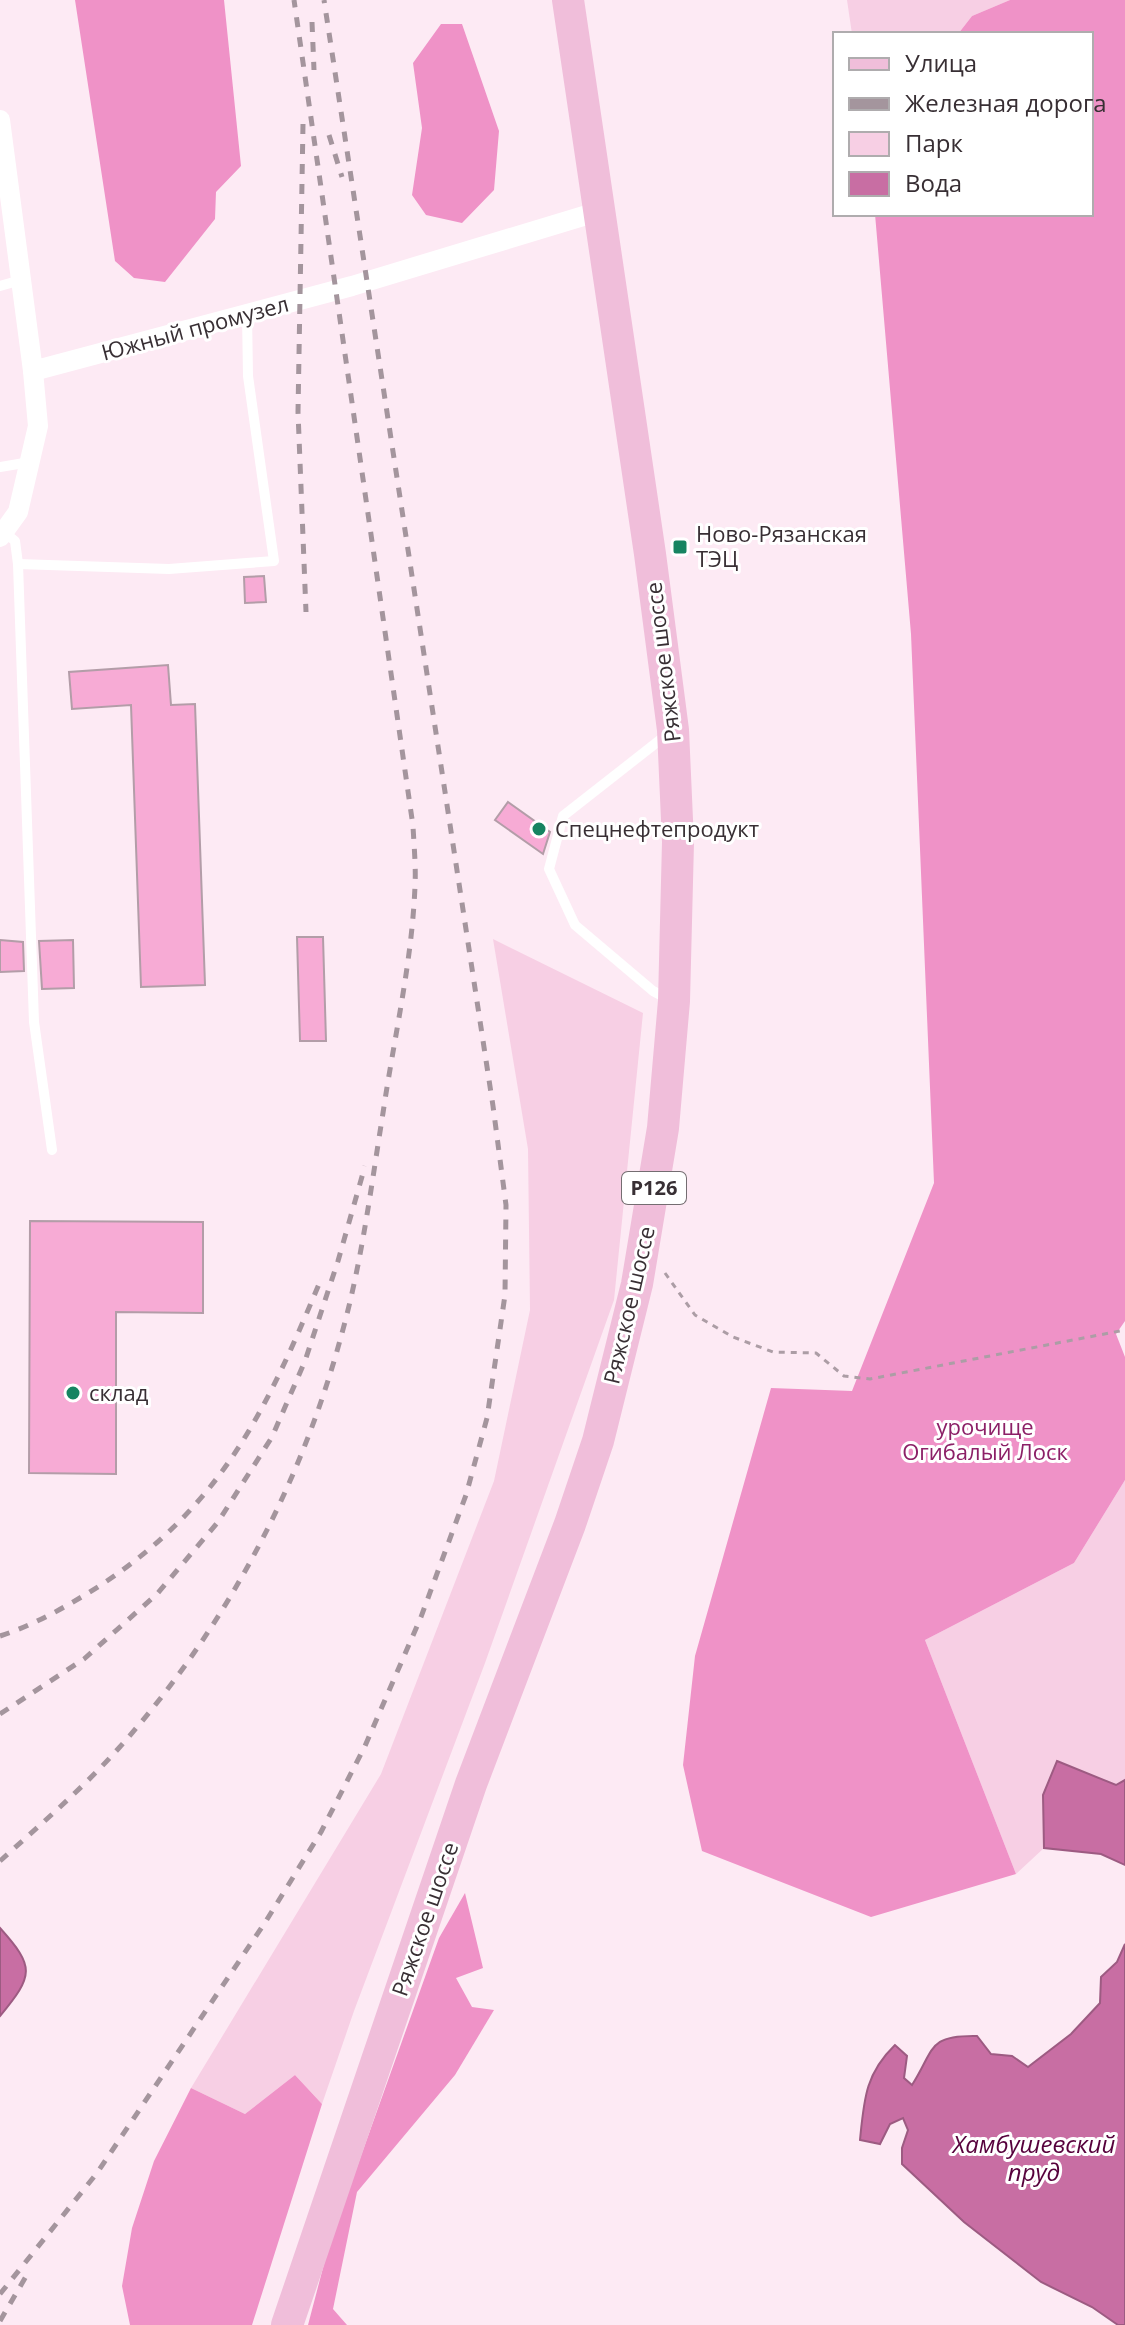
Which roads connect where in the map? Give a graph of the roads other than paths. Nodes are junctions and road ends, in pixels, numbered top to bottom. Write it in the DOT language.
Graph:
graph roads {
  1 [pos="568,0"];
  2 [pos="0,120"];
  3 [pos="600,211"];
  4 [pos="21,280"];
  5 [pos="0,286"];
  6 [pos="247,314"];
  7 [pos="33,371"];
  8 [pos="30,462"];
  9 [pos="0,467"];
  10 [pos="2,534"];
  11 [pos="18,564"];
  12 [pos="673,730"];
  13 [pos="674,1001"];
  14 [pos="52,1150"];
  15 [pos="287,2325"];
  1 -- 3 [label="main road, Ряжское шоссе / Р126"];
  2 -- 4 [label="street"];
  3 -- 6 [label="street, Южный промузел"];
  3 -- 12 [label="main road, Ряжское шоссе / Р126"];
  4 -- 5 [label="lane"];
  4 -- 7 [label="street"];
  6 -- 7 [label="street, Южный промузел"];
  6 -- 11 [label="lane"];
  7 -- 8 [label="street"];
  8 -- 9 [label="lane"];
  8 -- 10 [label="street"];
  10 -- 11 [label="lane"];
  11 -- 14 [label="lane"];
  12 -- 13 [label="main road, Ряжское шоссе / Р126"];
  12 -- 13 [label="lane"];
  13 -- 15 [label="main road, Ряжское шоссе / Р126"];
}
